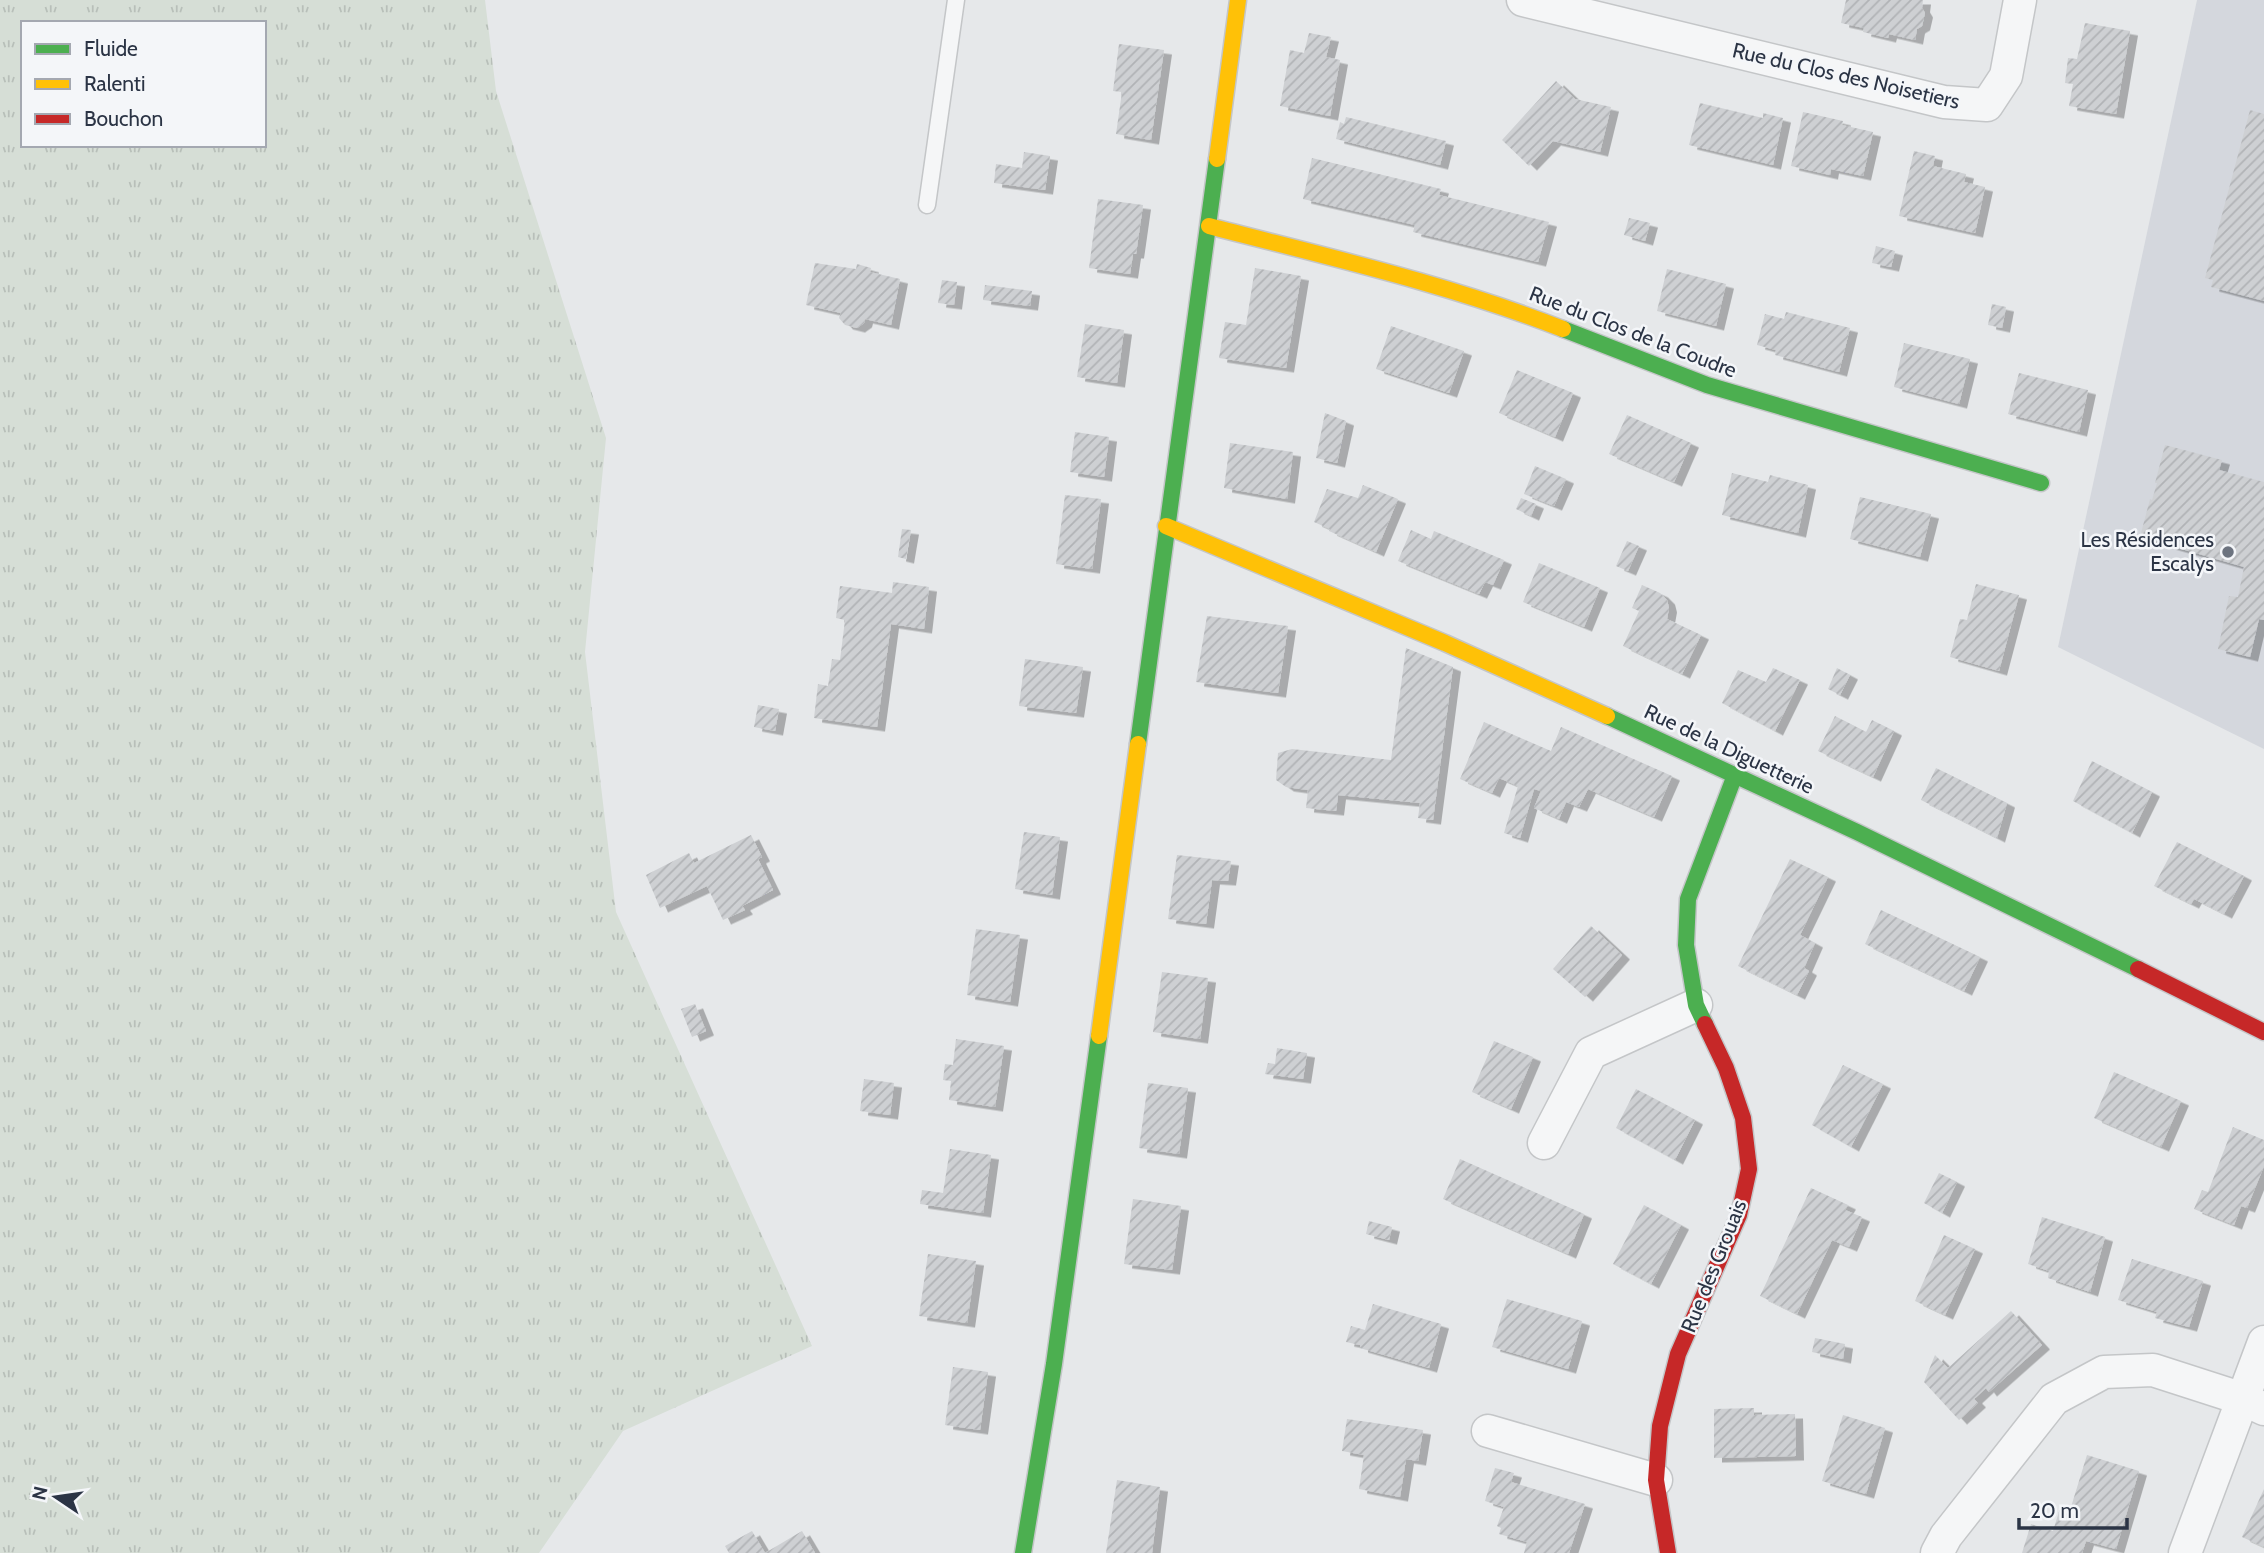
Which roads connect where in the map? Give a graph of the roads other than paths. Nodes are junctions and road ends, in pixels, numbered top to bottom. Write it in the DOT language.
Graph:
graph roads {
  1 [pos="956,0"];
  2 [pos="1238,0"];
  3 [pos="1523,0"];
  4 [pos="2020,0"];
  5 [pos="1599,8"];
  6 [pos="926,205"];
  7 [pos="1209,226"];
  8 [pos="2041,483"];
  9 [pos="1166,526"];
  10 [pos="1735,775"];
  11 [pos="1696,1005"];
  12 [pos="2264,1032"];
  13 [pos="1544,1143"];
  14 [pos="2264,1342"];
  15 [pos="2253,1404"];
  16 [pos="1488,1431"];
  17 [pos="1656,1479"];
  18 [pos="1023,1553"];
  19 [pos="1668,1553"];
  20 [pos="1937,1553"];
  21 [pos="2185,1553"];
  1 -- 6 [label="lane"];
  2 -- 7 [label="street"];
  3 -- 5 [label="street, Rue du Clos des Noisetiers"];
  4 -- 5 [label="street, Rue du Clos des Noisetiers"];
  7 -- 8 [label="street, Rue du Clos de la Coudre"];
  7 -- 9 [label="street"];
  9 -- 10 [label="street, Rue de la Diguetterie"];
  9 -- 18 [label="street"];
  10 -- 11 [label="street, Rue des Grouais"];
  10 -- 12 [label="street, Rue de la Diguetterie"];
  11 -- 13 [label="street"];
  11 -- 17 [label="street, Rue des Grouais"];
  14 -- 15 [label="street"];
  15 -- 20 [label="street"];
  15 -- 21 [label="street"];
  16 -- 17 [label="street"];
  17 -- 19 [label="street, Rue des Grouais"];
}
